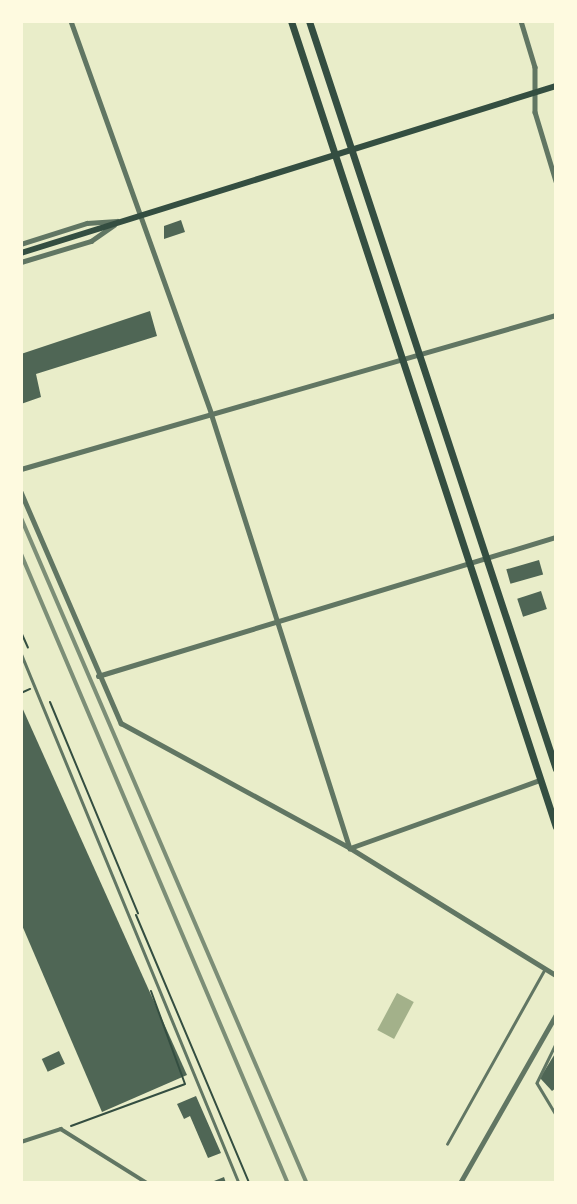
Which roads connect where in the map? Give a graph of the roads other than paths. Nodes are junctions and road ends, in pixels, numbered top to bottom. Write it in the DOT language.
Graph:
graph roads {
  1 [pos="71,21"];
  2 [pos="291,21"];
  3 [pos="309,21"];
  4 [pos="521,21"];
  5 [pos="556,86"];
  6 [pos="533,93"];
  7 [pos="352,149"];
  8 [pos="334,155"];
  9 [pos="556,181"];
  10 [pos="141,215"];
  11 [pos="121,220"];
  12 [pos="21,244"];
  13 [pos="21,253"];
  14 [pos="21,262"];
  15 [pos="556,315"];
  16 [pos="419,352"];
  17 [pos="402,357"];
  18 [pos="211,413"];
  19 [pos="21,469"];
  20 [pos="21,492"];
  21 [pos="556,537"];
  22 [pos="486,557"];
  23 [pos="468,562"];
  24 [pos="279,621"];
  25 [pos="21,653"];
  26 [pos="98,676"];
  27 [pos="556,769"];
  28 [pos="540,780"];
  29 [pos="556,827"];
  30 [pos="350,848"];
  31 [pos="545,969"];
  32 [pos="556,975"];
  33 [pos="556,1015"];
  34 [pos="550,1024"];
  35 [pos="556,1028"];
  36 [pos="556,1044"];
  37 [pos="556,1115"];
  38 [pos="21,1142"];
  39 [pos="447,1144"];
  40 [pos="147,1183"];
  41 [pos="239,1183"];
  42 [pos="460,1183"];
  1 -- 10 [label="street"];
  2 -- 8 [label="main road"];
  3 -- 7 [label="main road"];
  4 -- 6 [label="street"];
  5 -- 6 [label="main road"];
  6 -- 7 [label="main road"];
  6 -- 9 [label="street"];
  7 -- 8 [label="main road"];
  7 -- 16 [label="main road"];
  8 -- 10 [label="main road"];
  8 -- 17 [label="main road"];
  10 -- 11 [label="main road"];
  10 -- 18 [label="street"];
  11 -- 12 [label="street"];
  11 -- 13 [label="main road"];
  11 -- 14 [label="street"];
  15 -- 16 [label="street"];
  16 -- 17 [label="street"];
  16 -- 22 [label="main road"];
  17 -- 18 [label="street"];
  17 -- 23 [label="main road"];
  18 -- 19 [label="street"];
  18 -- 24 [label="street"];
  20 -- 26 [label="street"];
  21 -- 22 [label="street"];
  22 -- 23 [label="street"];
  22 -- 27 [label="main road"];
  23 -- 24 [label="street"];
  23 -- 28 [label="main road"];
  24 -- 26 [label="street"];
  24 -- 30 [label="street"];
  25 -- 41 [label="lane"];
  26 -- 30 [label="street"];
  28 -- 29 [label="main road"];
  28 -- 30 [label="street"];
  30 -- 31 [label="street"];
  31 -- 32 [label="street"];
  31 -- 39 [label="lane"];
  33 -- 34 [label="street"];
  34 -- 35 [label="lane"];
  34 -- 42 [label="street"];
  36 -- 37 [label="lane"];
  38 -- 40 [label="street"];
}
